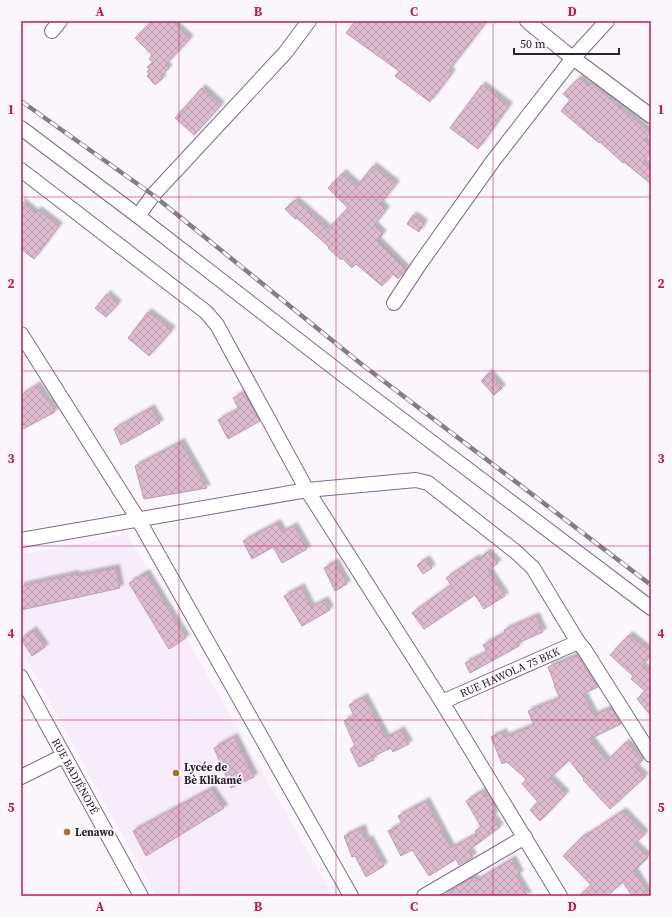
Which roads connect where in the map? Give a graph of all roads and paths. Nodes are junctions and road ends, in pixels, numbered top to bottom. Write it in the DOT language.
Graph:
graph roads {
  1 [pos="309,21"];
  2 [pos="527,21"];
  3 [pos="607,21"];
  4 [pos="573,58"];
  5 [pos="651,116"];
  6 [pos="21,128"];
  7 [pos="21,170"];
  8 [pos="138,216"];
  9 [pos="394,303"];
  10 [pos="21,334"];
  11 [pos="307,490"];
  12 [pos="138,519"];
  13 [pos="21,540"];
  14 [pos="651,608"];
  15 [pos="578,642"];
  16 [pos="21,677"];
  17 [pos="442,702"];
  18 [pos="651,755"];
  19 [pos="63,756"];
  20 [pos="21,777"];
  21 [pos="525,837"];
  22 [pos="141,896"];
  23 [pos="351,896"];
  24 [pos="424,896"];
  25 [pos="560,896"];
  1 -- 8 [label="street"];
  2 -- 4 [label="street"];
  3 -- 4 [label="street"];
  4 -- 5 [label="street"];
  4 -- 9 [label="street"];
  6 -- 8 [label="street"];
  7 -- 11 [label="street"];
  8 -- 14 [label="street"];
  10 -- 12 [label="street"];
  11 -- 12 [label="street"];
  11 -- 15 [label="street"];
  11 -- 17 [label="street"];
  12 -- 13 [label="street"];
  12 -- 23 [label="street"];
  15 -- 17 [label="street, RUE HAWOLA 75 BKK"];
  15 -- 18 [label="street"];
  16 -- 19 [label="street, RUE BADJÉNOPÉ"];
  17 -- 21 [label="street"];
  19 -- 20 [label="street"];
  19 -- 22 [label="street, RUE BADJÉNOPÉ"];
  21 -- 24 [label="street"];
  21 -- 25 [label="street"];
}
